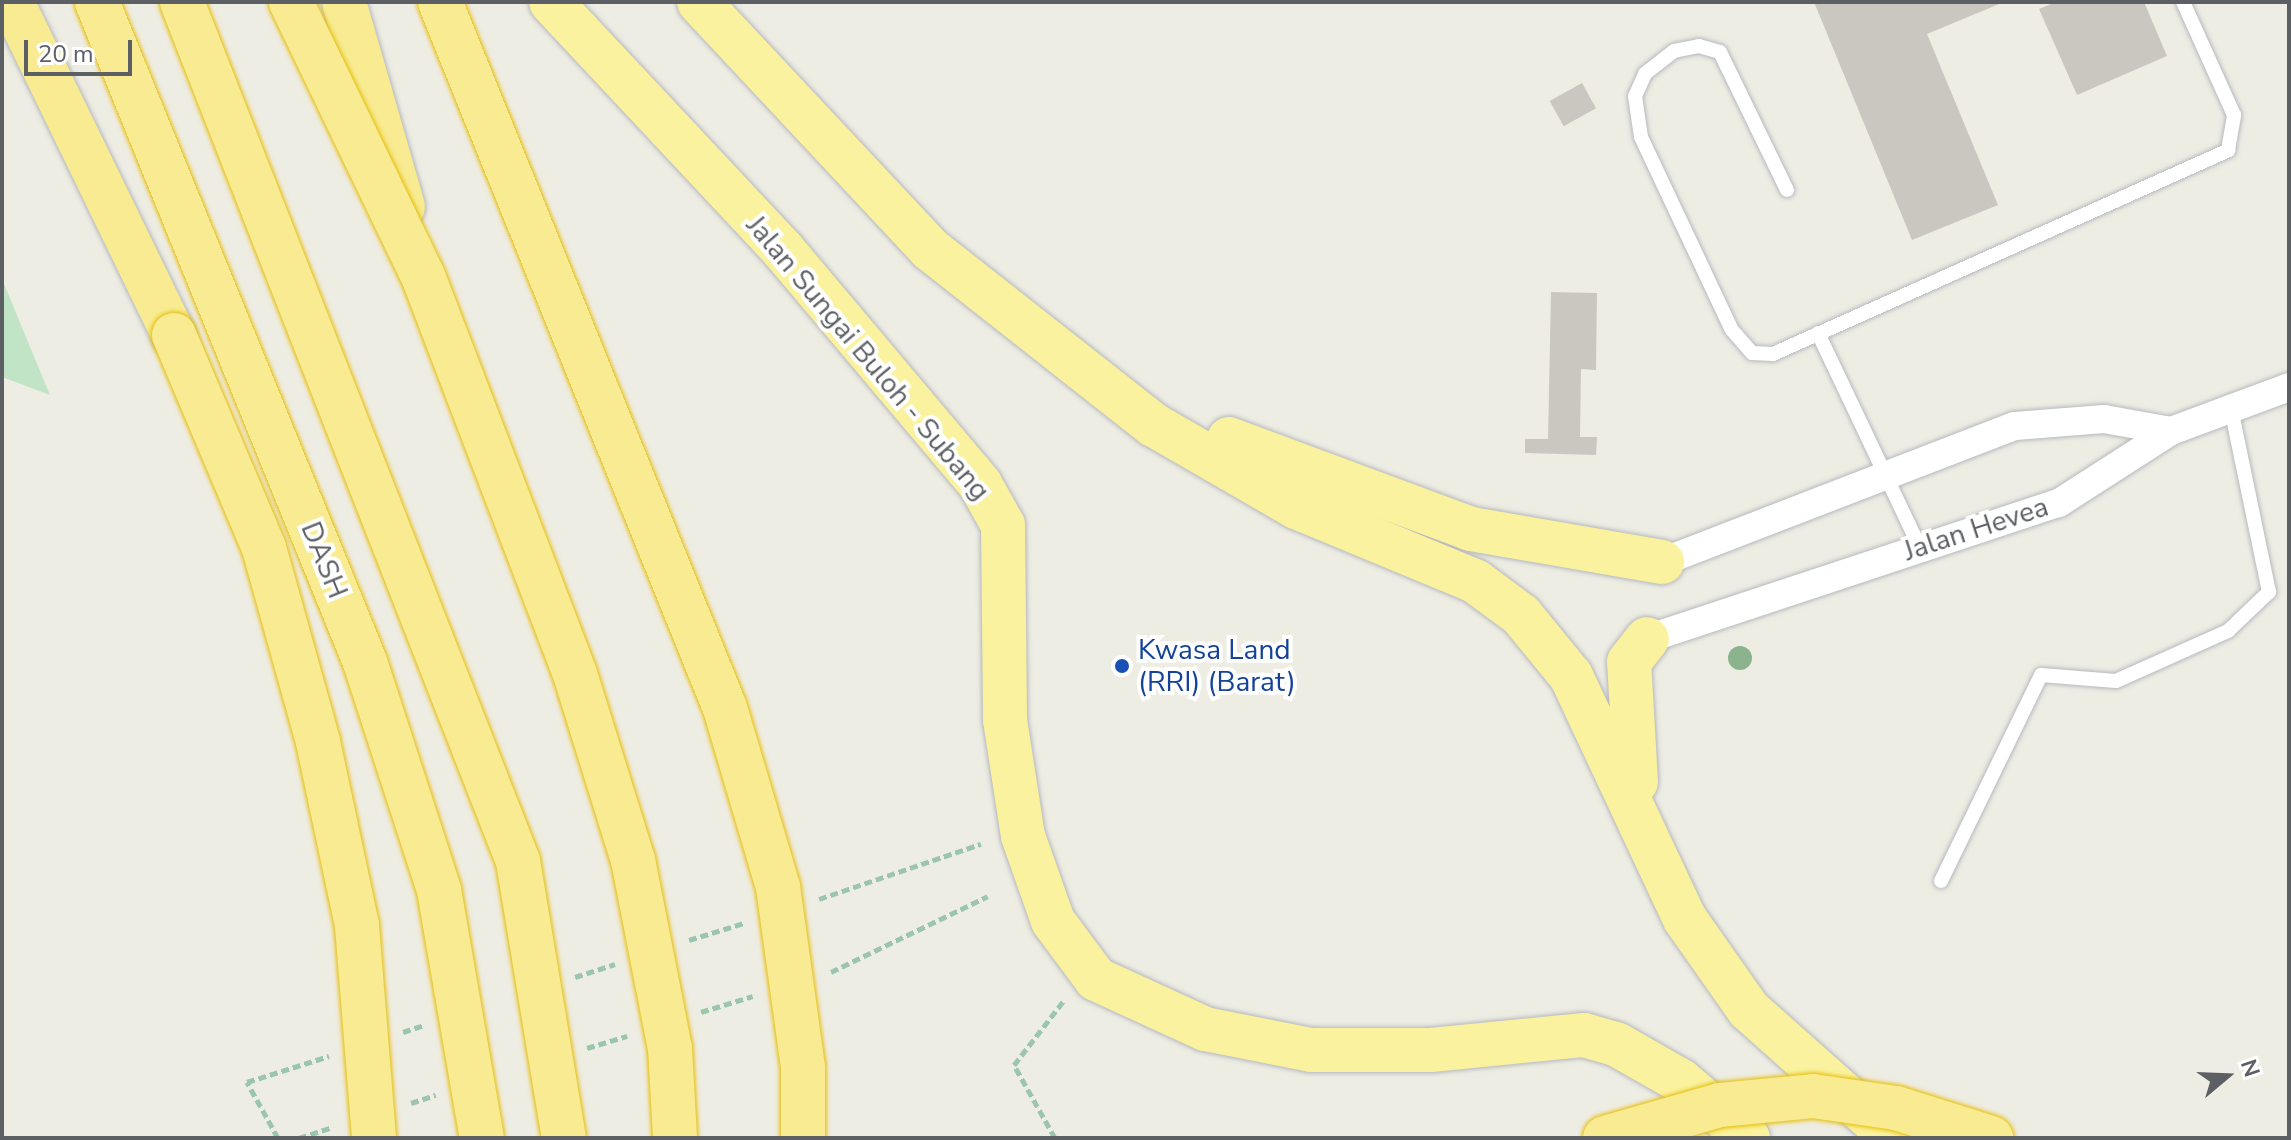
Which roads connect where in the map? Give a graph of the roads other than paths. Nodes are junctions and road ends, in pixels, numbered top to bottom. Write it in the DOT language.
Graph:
graph roads {
  1 [pos="12,2"];
  2 [pos="43,2"];
  3 [pos="97,2"];
  4 [pos="182,2"];
  5 [pos="291,2"];
  6 [pos="344,2"];
  7 [pos="440,2"];
  8 [pos="551,2"];
  9 [pos="699,2"];
  10 [pos="2183,2"];
  11 [pos="1787,190"];
  12 [pos="930,249"];
  13 [pos="423,276"];
  14 [pos="1818,333"];
  15 [pos="174,335"];
  16 [pos="2289,387"];
  17 [pos="2231,409"];
  18 [pos="2171,431"];
  19 [pos="1888,475"];
  20 [pos="1919,546"];
  21 [pos="1662,562"];
  22 [pos="1647,639"];
  23 [pos="1639,824"];
  24 [pos="1941,881"];
  25 [pos="374,1138"];
  26 [pos="482,1138"];
  27 [pos="564,1138"];
  28 [pos="675,1138"];
  29 [pos="803,1138"];
  30 [pos="1605,1138"];
  31 [pos="1748,1138"];
  32 [pos="1893,1138"];
  33 [pos="1991,1138"];
  1 -- 15 [label="highway"];
  2 -- 15 [label="highway"];
  3 -- 26 [label="highway, DASH, bridge"];
  4 -- 27 [label="highway, bridge"];
  5 -- 13 [label="highway, bridge"];
  6 -- 13 [label="highway, bridge"];
  7 -- 29 [label="highway, bridge"];
  8 -- 31 [label="highway, Jalan Sungai Buloh - Subang"];
  9 -- 12 [label="highway"];
  10 -- 14 [label="lane"];
  11 -- 14 [label="lane"];
  12 -- 21 [label="highway"];
  12 -- 23 [label="highway"];
  13 -- 28 [label="highway, bridge"];
  14 -- 19 [label="lane"];
  15 -- 25 [label="highway, bridge"];
  16 -- 17 [label="street, Jalan Hevea"];
  17 -- 18 [label="street, Jalan Hevea"];
  17 -- 24 [label="lane"];
  18 -- 19 [label="street"];
  18 -- 20 [label="street, Jalan Hevea"];
  19 -- 20 [label="lane"];
  19 -- 21 [label="street"];
  20 -- 22 [label="street, Jalan Hevea"];
  22 -- 23 [label="highway"];
  23 -- 32 [label="highway"];
  30 -- 33 [label="highway, bridge"];
}
